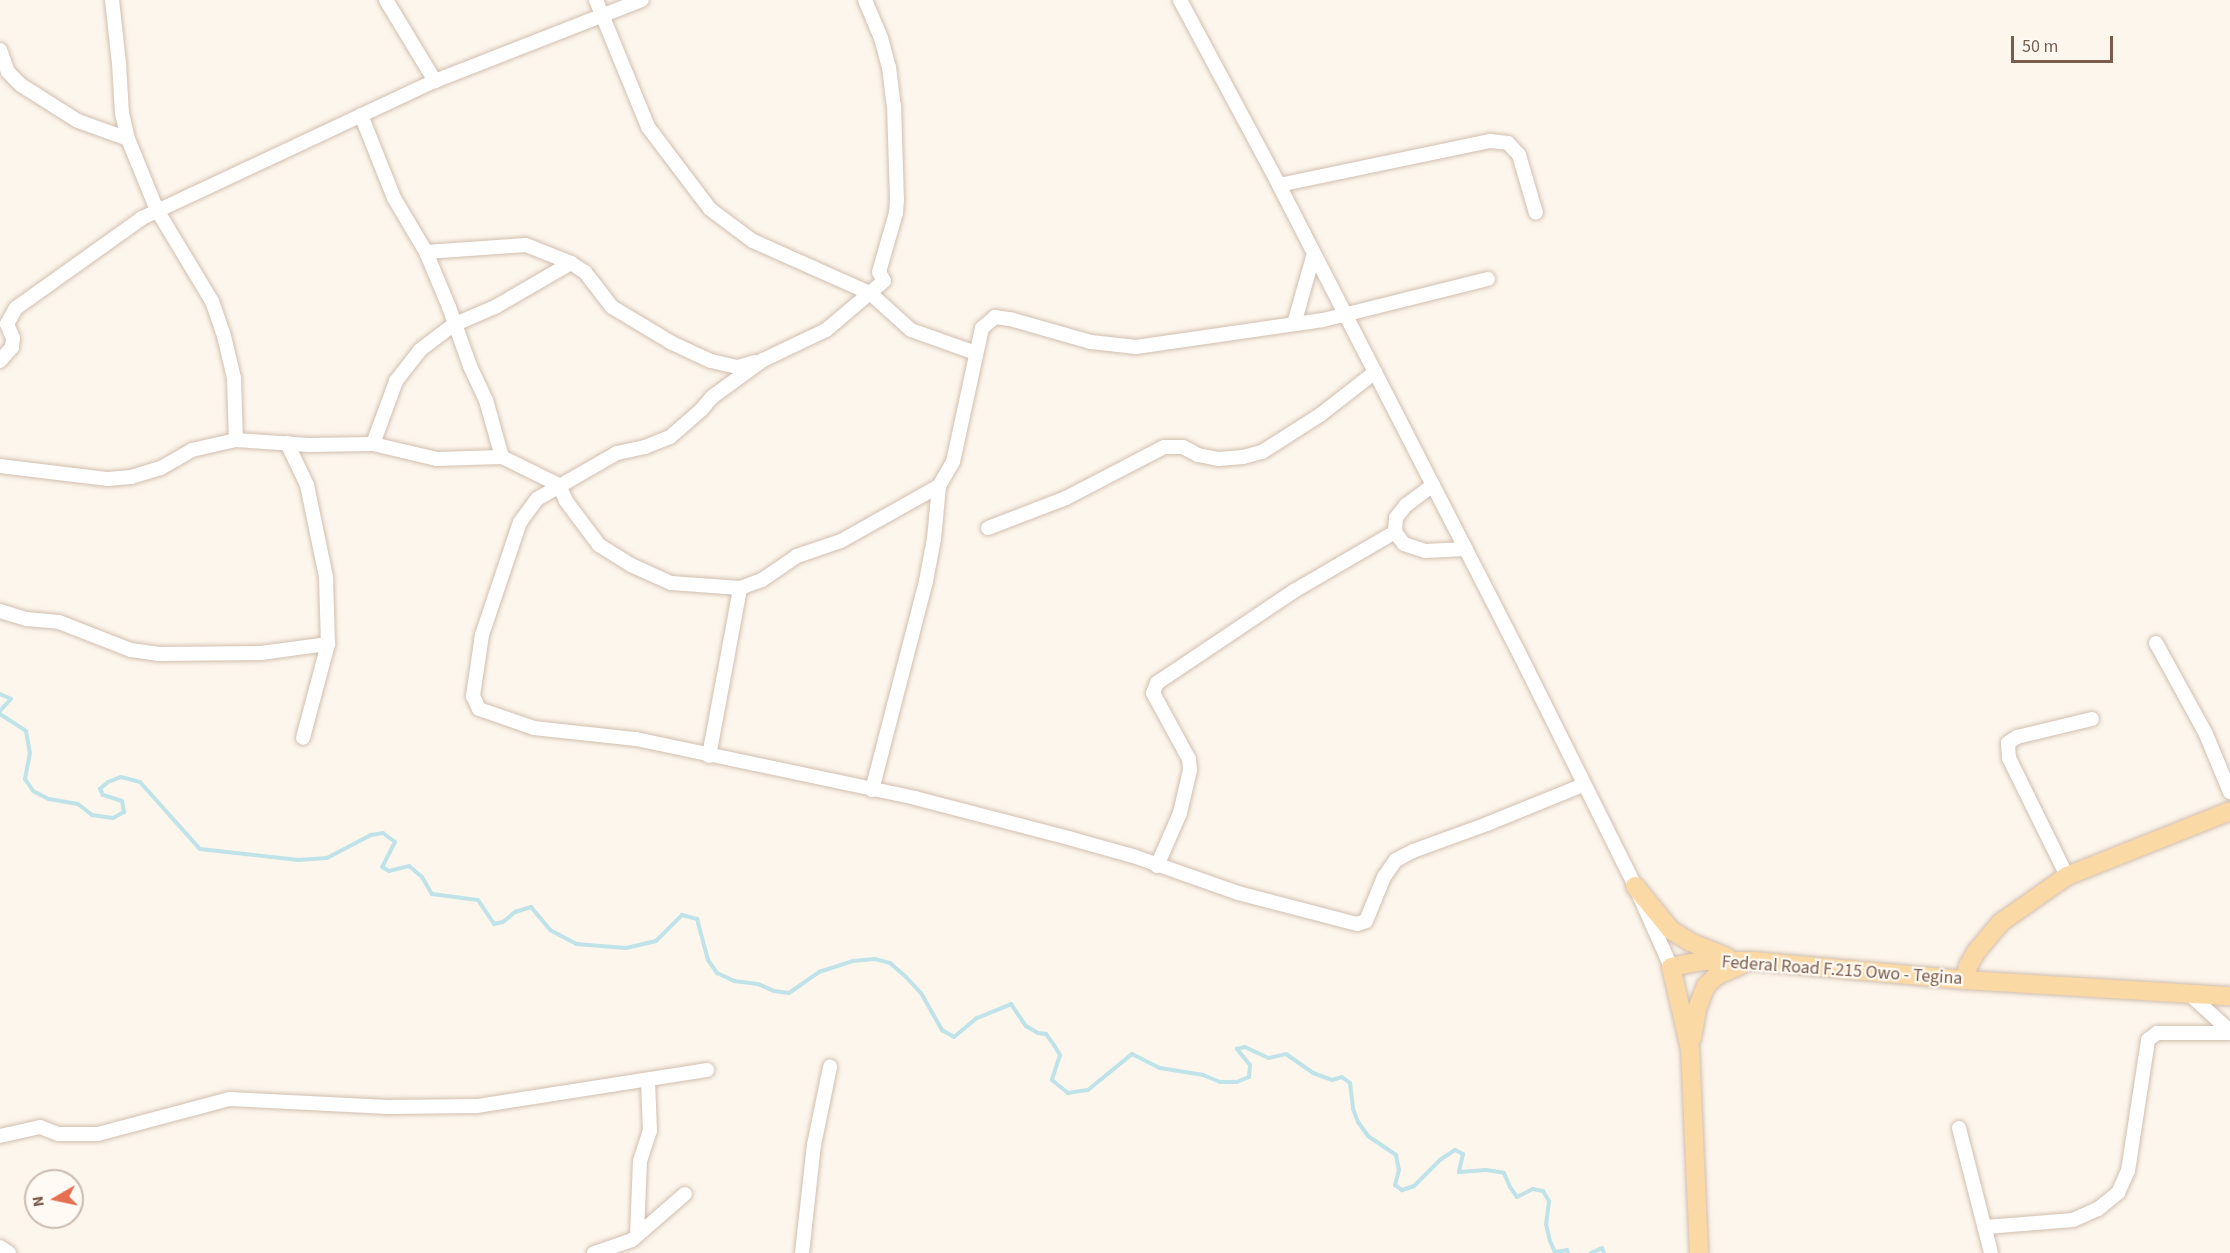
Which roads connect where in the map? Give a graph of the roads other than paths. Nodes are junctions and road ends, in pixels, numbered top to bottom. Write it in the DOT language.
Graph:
graph roads {
  1 [pos="112,0"];
  2 [pos="386,0"];
  3 [pos="596,0"];
  4 [pos="642,0"];
  5 [pos="865,0"];
  6 [pos="1180,0"];
  7 [pos="603,15"];
  8 [pos="0,50"];
  9 [pos="435,81"];
  10 [pos="361,115"];
  11 [pos="128,139"];
  12 [pos="1279,185"];
  13 [pos="157,210"];
  14 [pos="1536,213"];
  15 [pos="426,252"];
  16 [pos="1313,256"];
  17 [pos="571,263"];
  18 [pos="1488,279"];
  19 [pos="870,293"];
  20 [pos="1344,315"];
  21 [pos="4,323"];
  22 [pos="1294,324"];
  23 [pos="453,325"];
  24 [pos="976,353"];
  25 [pos="763,360"];
  26 [pos="0,361"];
  27 [pos="1375,372"];
  28 [pos="236,440"];
  29 [pos="287,443"];
  30 [pos="373,444"];
  31 [pos="502,457"];
  32 [pos="0,466"];
  33 [pos="559,485"];
  34 [pos="1433,485"];
  35 [pos="939,486"];
  36 [pos="988,528"];
  37 [pos="1395,532"];
  38 [pos="1466,549"];
  39 [pos="740,588"];
  40 [pos="0,611"];
  41 [pos="2156,643"];
  42 [pos="328,644"];
  43 [pos="2092,718"];
  44 [pos="303,738"];
  45 [pos="709,756"];
  46 [pos="1583,785"];
  47 [pos="872,790"];
  48 [pos="2230,792"];
  49 [pos="2230,811"];
  50 [pos="1156,866"];
  51 [pos="2067,876"];
  52 [pos="1635,886"];
  53 [pos="1745,961"];
  54 [pos="1671,967"];
  55 [pos="1965,980"];
  56 [pos="2187,992"];
  57 [pos="2230,996"];
  58 [pos="2230,1032"];
  59 [pos="1690,1049"];
  60 [pos="830,1067"];
  61 [pos="707,1070"];
  62 [pos="648,1081"];
  63 [pos="1959,1128"];
  64 [pos="0,1136"];
  65 [pos="685,1194"];
  66 [pos="1986,1227"];
  67 [pos="637,1235"];
  68 [pos="594,1253"];
  69 [pos="802,1253"];
  70 [pos="1699,1253"];
  71 [pos="1991,1253"];
  1 -- 11 [label="street"];
  2 -- 9 [label="street"];
  3 -- 7 [label="street"];
  4 -- 7 [label="street"];
  5 -- 19 [label="street"];
  6 -- 12 [label="street"];
  7 -- 9 [label="street"];
  7 -- 19 [label="street"];
  8 -- 11 [label="street"];
  9 -- 10 [label="street"];
  10 -- 13 [label="street"];
  10 -- 15 [label="street"];
  11 -- 13 [label="street"];
  12 -- 14 [label="street"];
  12 -- 16 [label="street"];
  13 -- 21 [label="street"];
  13 -- 28 [label="street"];
  15 -- 17 [label="street"];
  15 -- 23 [label="street"];
  16 -- 20 [label="street"];
  16 -- 22 [label="street"];
  17 -- 23 [label="street"];
  17 -- 25 [label="street"];
  18 -- 20 [label="street"];
  19 -- 24 [label="street"];
  19 -- 25 [label="street"];
  20 -- 22 [label="street"];
  20 -- 27 [label="street"];
  21 -- 26 [label="street"];
  22 -- 24 [label="street"];
  23 -- 30 [label="street"];
  23 -- 31 [label="street"];
  24 -- 35 [label="street"];
  25 -- 33 [label="street"];
  27 -- 34 [label="street"];
  27 -- 36 [label="street"];
  28 -- 29 [label="street"];
  28 -- 32 [label="street"];
  29 -- 30 [label="street"];
  29 -- 42 [label="street"];
  30 -- 31 [label="street"];
  31 -- 33 [label="street"];
  33 -- 39 [label="street"];
  33 -- 45 [label="street"];
  34 -- 37 [label="street"];
  34 -- 38 [label="street"];
  35 -- 39 [label="street"];
  35 -- 47 [label="street"];
  37 -- 38 [label="street"];
  37 -- 50 [label="street"];
  38 -- 46 [label="street"];
  39 -- 45 [label="street"];
  40 -- 42 [label="street"];
  41 -- 48 [label="street"];
  42 -- 44 [label="street"];
  43 -- 51 [label="street"];
  45 -- 47 [label="street"];
  46 -- 50 [label="street"];
  46 -- 52 [label="street"];
  47 -- 50 [label="street"];
  49 -- 51 [label="main road"];
  51 -- 55 [label="main road"];
  52 -- 53 [label="main road"];
  52 -- 54 [label="street"];
  53 -- 54 [label="main road, Federal Road F.215 Owo - Tegina"];
  53 -- 55 [label="main road, Federal Road F.215 Owo - Tegina"];
  53 -- 59 [label="main road"];
  54 -- 59 [label="main road"];
  55 -- 56 [label="main road, Federal Road F.215 Owo - Tegina"];
  56 -- 57 [label="main road, Federal Road F.215 Owo - Tegina"];
  56 -- 58 [label="street"];
  58 -- 66 [label="street"];
  59 -- 70 [label="main road"];
  60 -- 69 [label="street"];
  61 -- 62 [label="street"];
  62 -- 64 [label="street"];
  62 -- 67 [label="street"];
  63 -- 66 [label="street"];
  65 -- 67 [label="street"];
  66 -- 71 [label="street"];
  67 -- 68 [label="street"];
}
